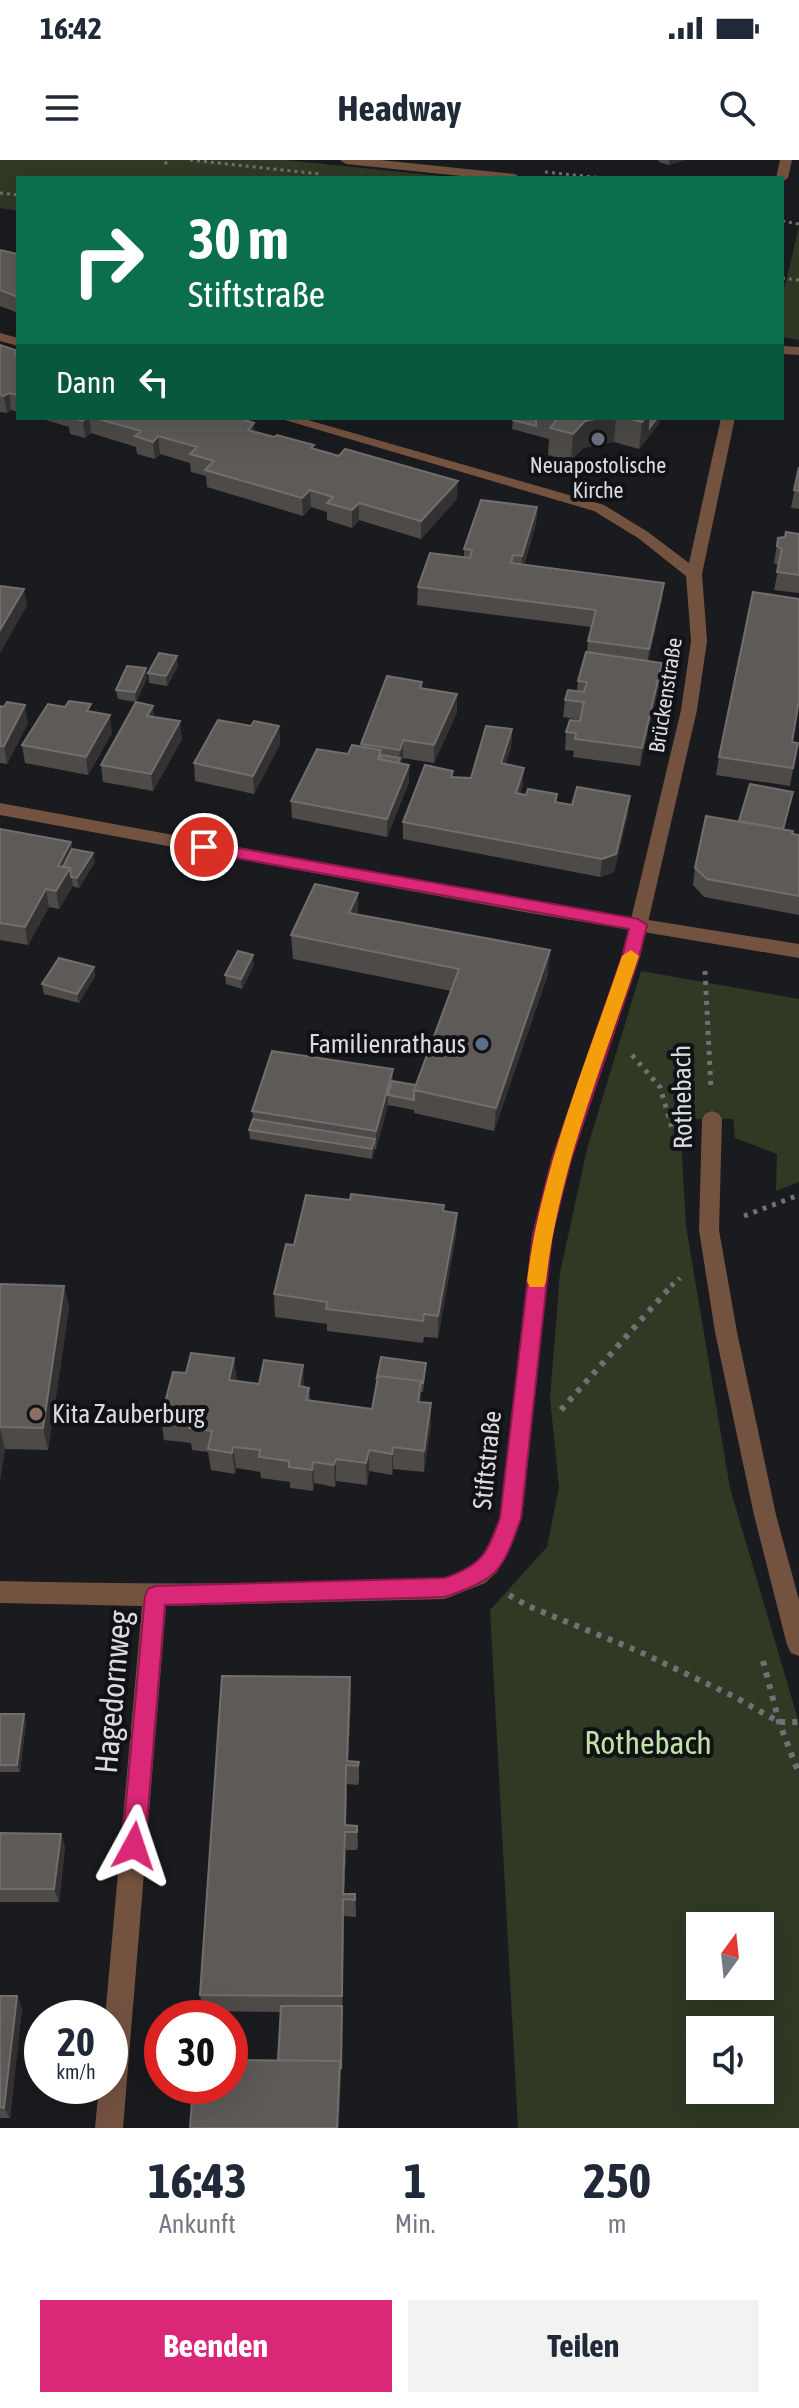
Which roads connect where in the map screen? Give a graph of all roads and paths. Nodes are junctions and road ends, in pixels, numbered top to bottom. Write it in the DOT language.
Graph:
graph roads {
  1 [pos="190,160"];
  2 [pos="346,160"];
  3 [pos="330,175"];
  4 [pos="496,176"];
  5 [pos="292,420"];
  6 [pos="728,420"];
  7 [pos="694,574"];
  8 [pos="0,809"];
  9 [pos="638,925"];
  10 [pos="799,951"];
  11 [pos="705,971"];
  12 [pos="602,1042"];
  13 [pos="712,1119"];
  14 [pos="672,1130"];
  15 [pos="688,1270"];
  16 [pos="519,1430"];
  17 [pos="477,1576"];
  18 [pos="0,1592"];
  19 [pos="155,1596"];
  20 [pos="799,1645"];
  21 [pos="799,1722"];
  22 [pos="109,2128"];
  1 -- 3 [label="path"];
  2 -- 4 [label="street"];
  5 -- 7 [label="street"];
  6 -- 7 [label="street, Brückenstraße"];
  7 -- 9 [label="street, Brückenstraße"];
  8 -- 9 [label="street"];
  9 -- 10 [label="street"];
  9 -- 12 [label="street, Stiftstraße"];
  11 -- 13 [label="path, Rothebach"];
  12 -- 14 [label="path"];
  12 -- 16 [label="street, Stiftstraße"];
  13 -- 20 [label="street, Rothebach"];
  15 -- 16 [label="path"];
  16 -- 17 [label="street, Stiftstraße"];
  17 -- 19 [label="street"];
  17 -- 21 [label="path"];
  18 -- 19 [label="street"];
  19 -- 22 [label="street, Hagedornweg"];
}
